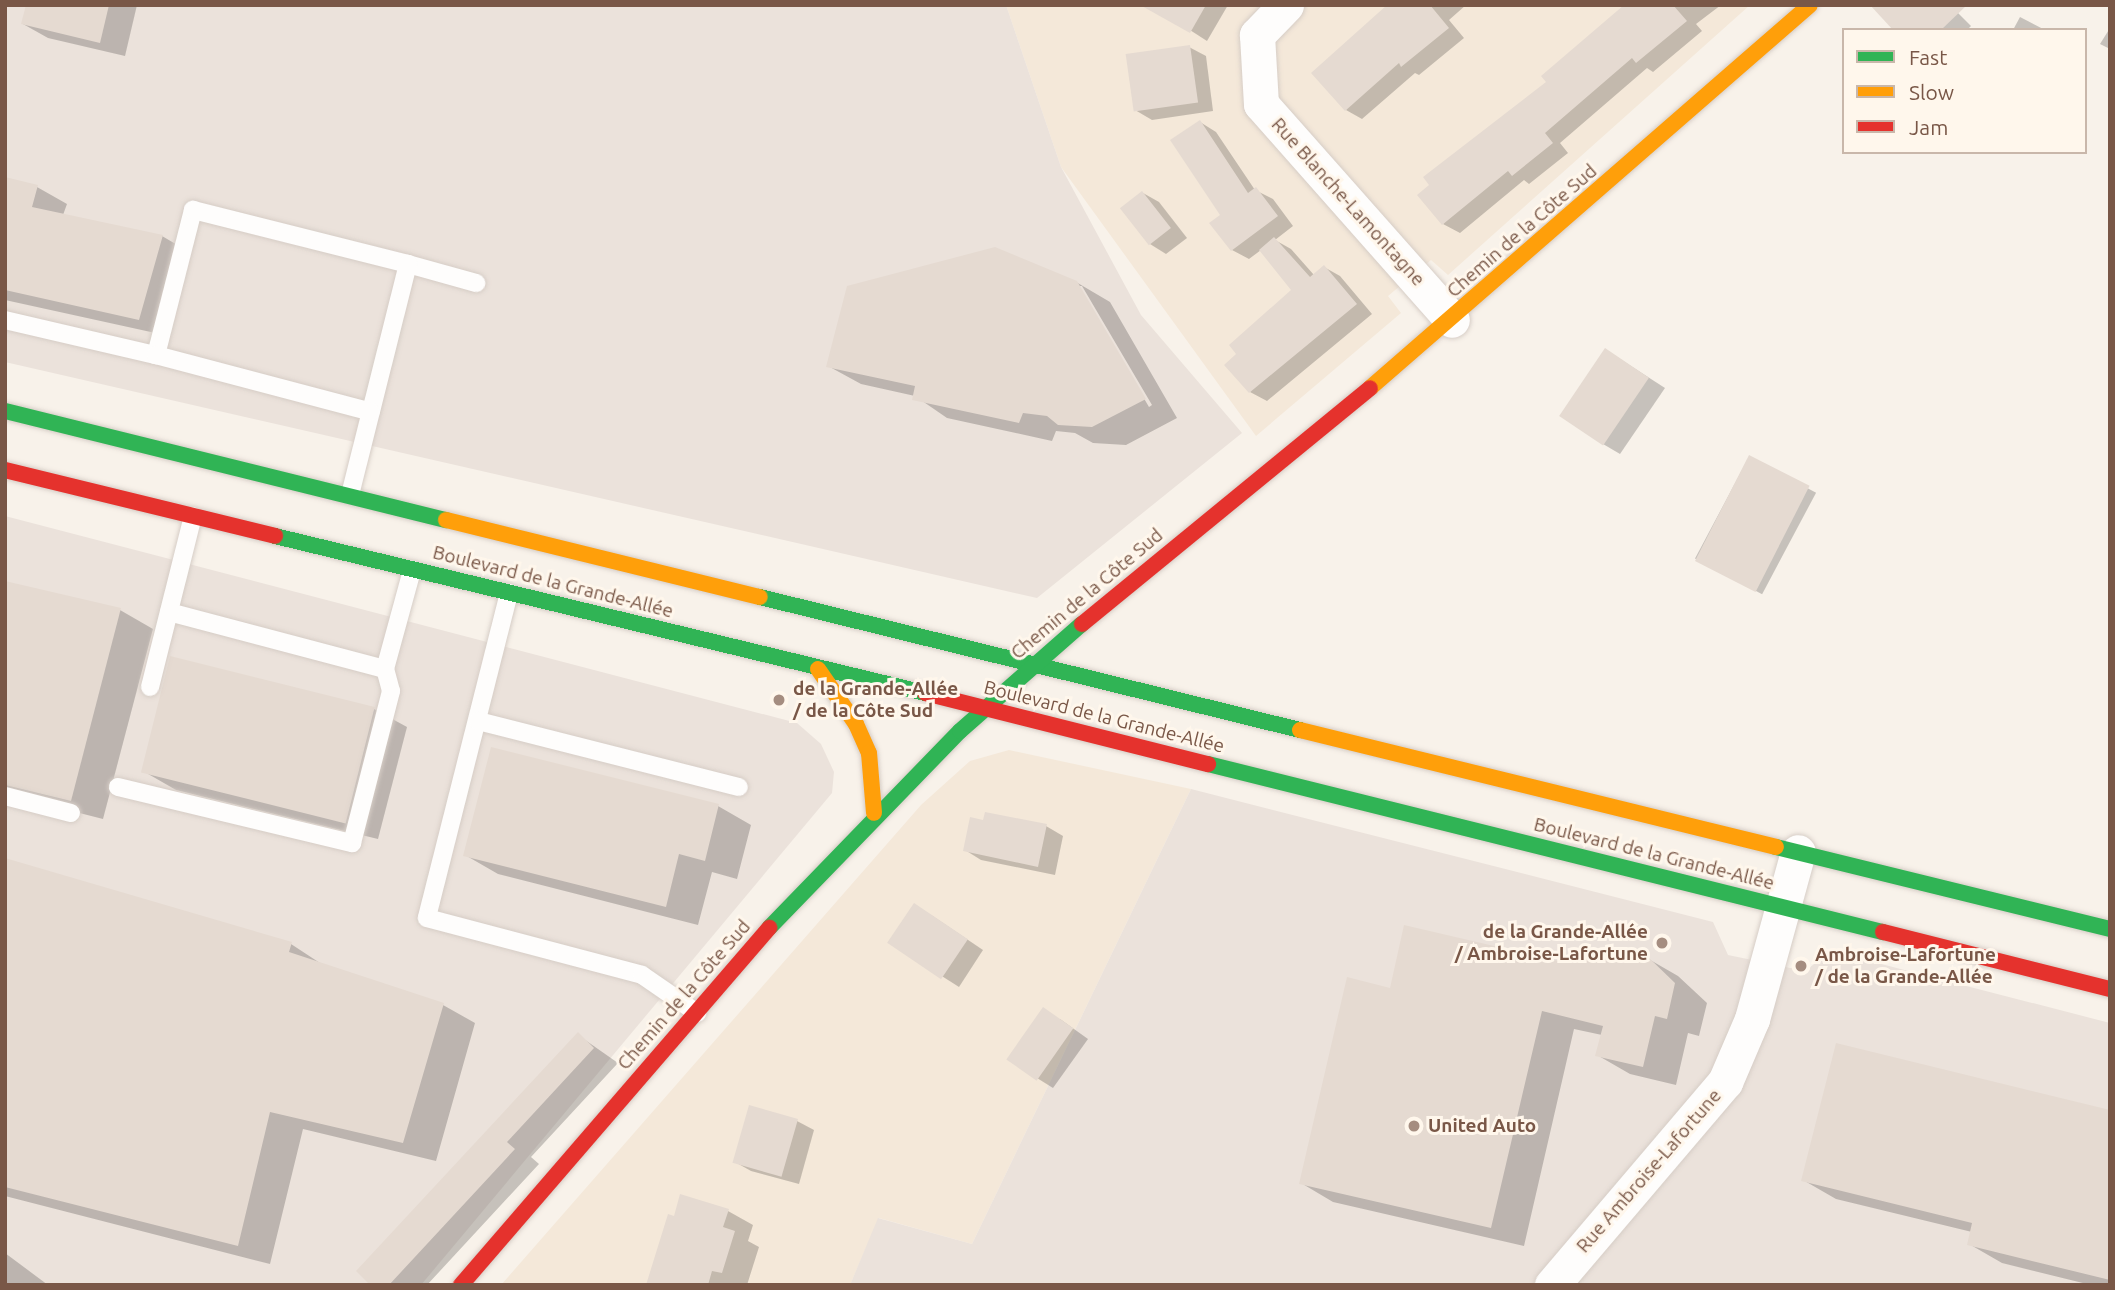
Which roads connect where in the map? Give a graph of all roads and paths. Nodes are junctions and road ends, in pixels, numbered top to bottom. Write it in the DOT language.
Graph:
graph roads {
  1 [pos="1286,5"];
  2 [pos="1810,5"];
  3 [pos="408,264"];
  4 [pos="476,283"];
  5 [pos="5,320"];
  6 [pos="1452,320"];
  7 [pos="156,355"];
  8 [pos="5,411"];
  9 [pos="371,412"];
  10 [pos="5,470"];
  11 [pos="351,495"];
  12 [pos="193,516"];
  13 [pos="412,570"];
  14 [pos="509,593"];
  15 [pos="169,612"];
  16 [pos="1035,664"];
  17 [pos="385,668"];
  18 [pos="818,669"];
  19 [pos="150,687"];
  20 [pos="985,708"];
  21 [pos="478,720"];
  22 [pos="118,787"];
  23 [pos="739,787"];
  24 [pos="5,796"];
  25 [pos="71,813"];
  26 [pos="874,813"];
  27 [pos="1798,852"];
  28 [pos="1782,907"];
  29 [pos="2110,929"];
  30 [pos="2110,989"];
  31 [pos="697,1013"];
  32 [pos="461,1285"];
  33 [pos="1552,1285"];
  1 -- 6 [label="street, Rue Blanche-Lamontagne"];
  2 -- 6 [label="street, Chemin de la Côte Sud"];
  3 -- 4 [label="lane"];
  3 -- 7 [label="lane"];
  3 -- 9 [label="lane"];
  5 -- 7 [label="lane"];
  6 -- 16 [label="street, Chemin de la Côte Sud"];
  7 -- 9 [label="lane"];
  8 -- 11 [label="street, Boulevard de la Grande-Allée"];
  9 -- 11 [label="lane"];
  10 -- 12 [label="street, Boulevard de la Grande-Allée"];
  11 -- 16 [label="street, Boulevard de la Grande-Allée"];
  12 -- 13 [label="street, Boulevard de la Grande-Allée"];
  12 -- 15 [label="lane"];
  13 -- 14 [label="street, Boulevard de la Grande-Allée"];
  13 -- 17 [label="lane"];
  14 -- 18 [label="street, Boulevard de la Grande-Allée"];
  14 -- 21 [label="lane"];
  15 -- 17 [label="lane"];
  15 -- 19 [label="lane"];
  16 -- 20 [label="street, Chemin de la Côte Sud"];
  16 -- 27 [label="street, Boulevard de la Grande-Allée"];
  17 -- 22 [label="lane"];
  18 -- 20 [label="street, Boulevard de la Grande-Allée"];
  18 -- 26 [label="street"];
  20 -- 26 [label="street, Chemin de la Côte Sud"];
  20 -- 28 [label="street, Boulevard de la Grande-Allée"];
  21 -- 23 [label="lane"];
  21 -- 31 [label="lane"];
  24 -- 25 [label="lane"];
  26 -- 31 [label="street, Chemin de la Côte Sud"];
  27 -- 28 [label="street, Rue Ambroise-Lafortune"];
  27 -- 29 [label="street, Boulevard de la Grande-Allée"];
  28 -- 30 [label="street, Boulevard de la Grande-Allée"];
  28 -- 33 [label="street, Rue Ambroise-Lafortune"];
  31 -- 32 [label="street, Chemin de la Côte Sud"];
}
